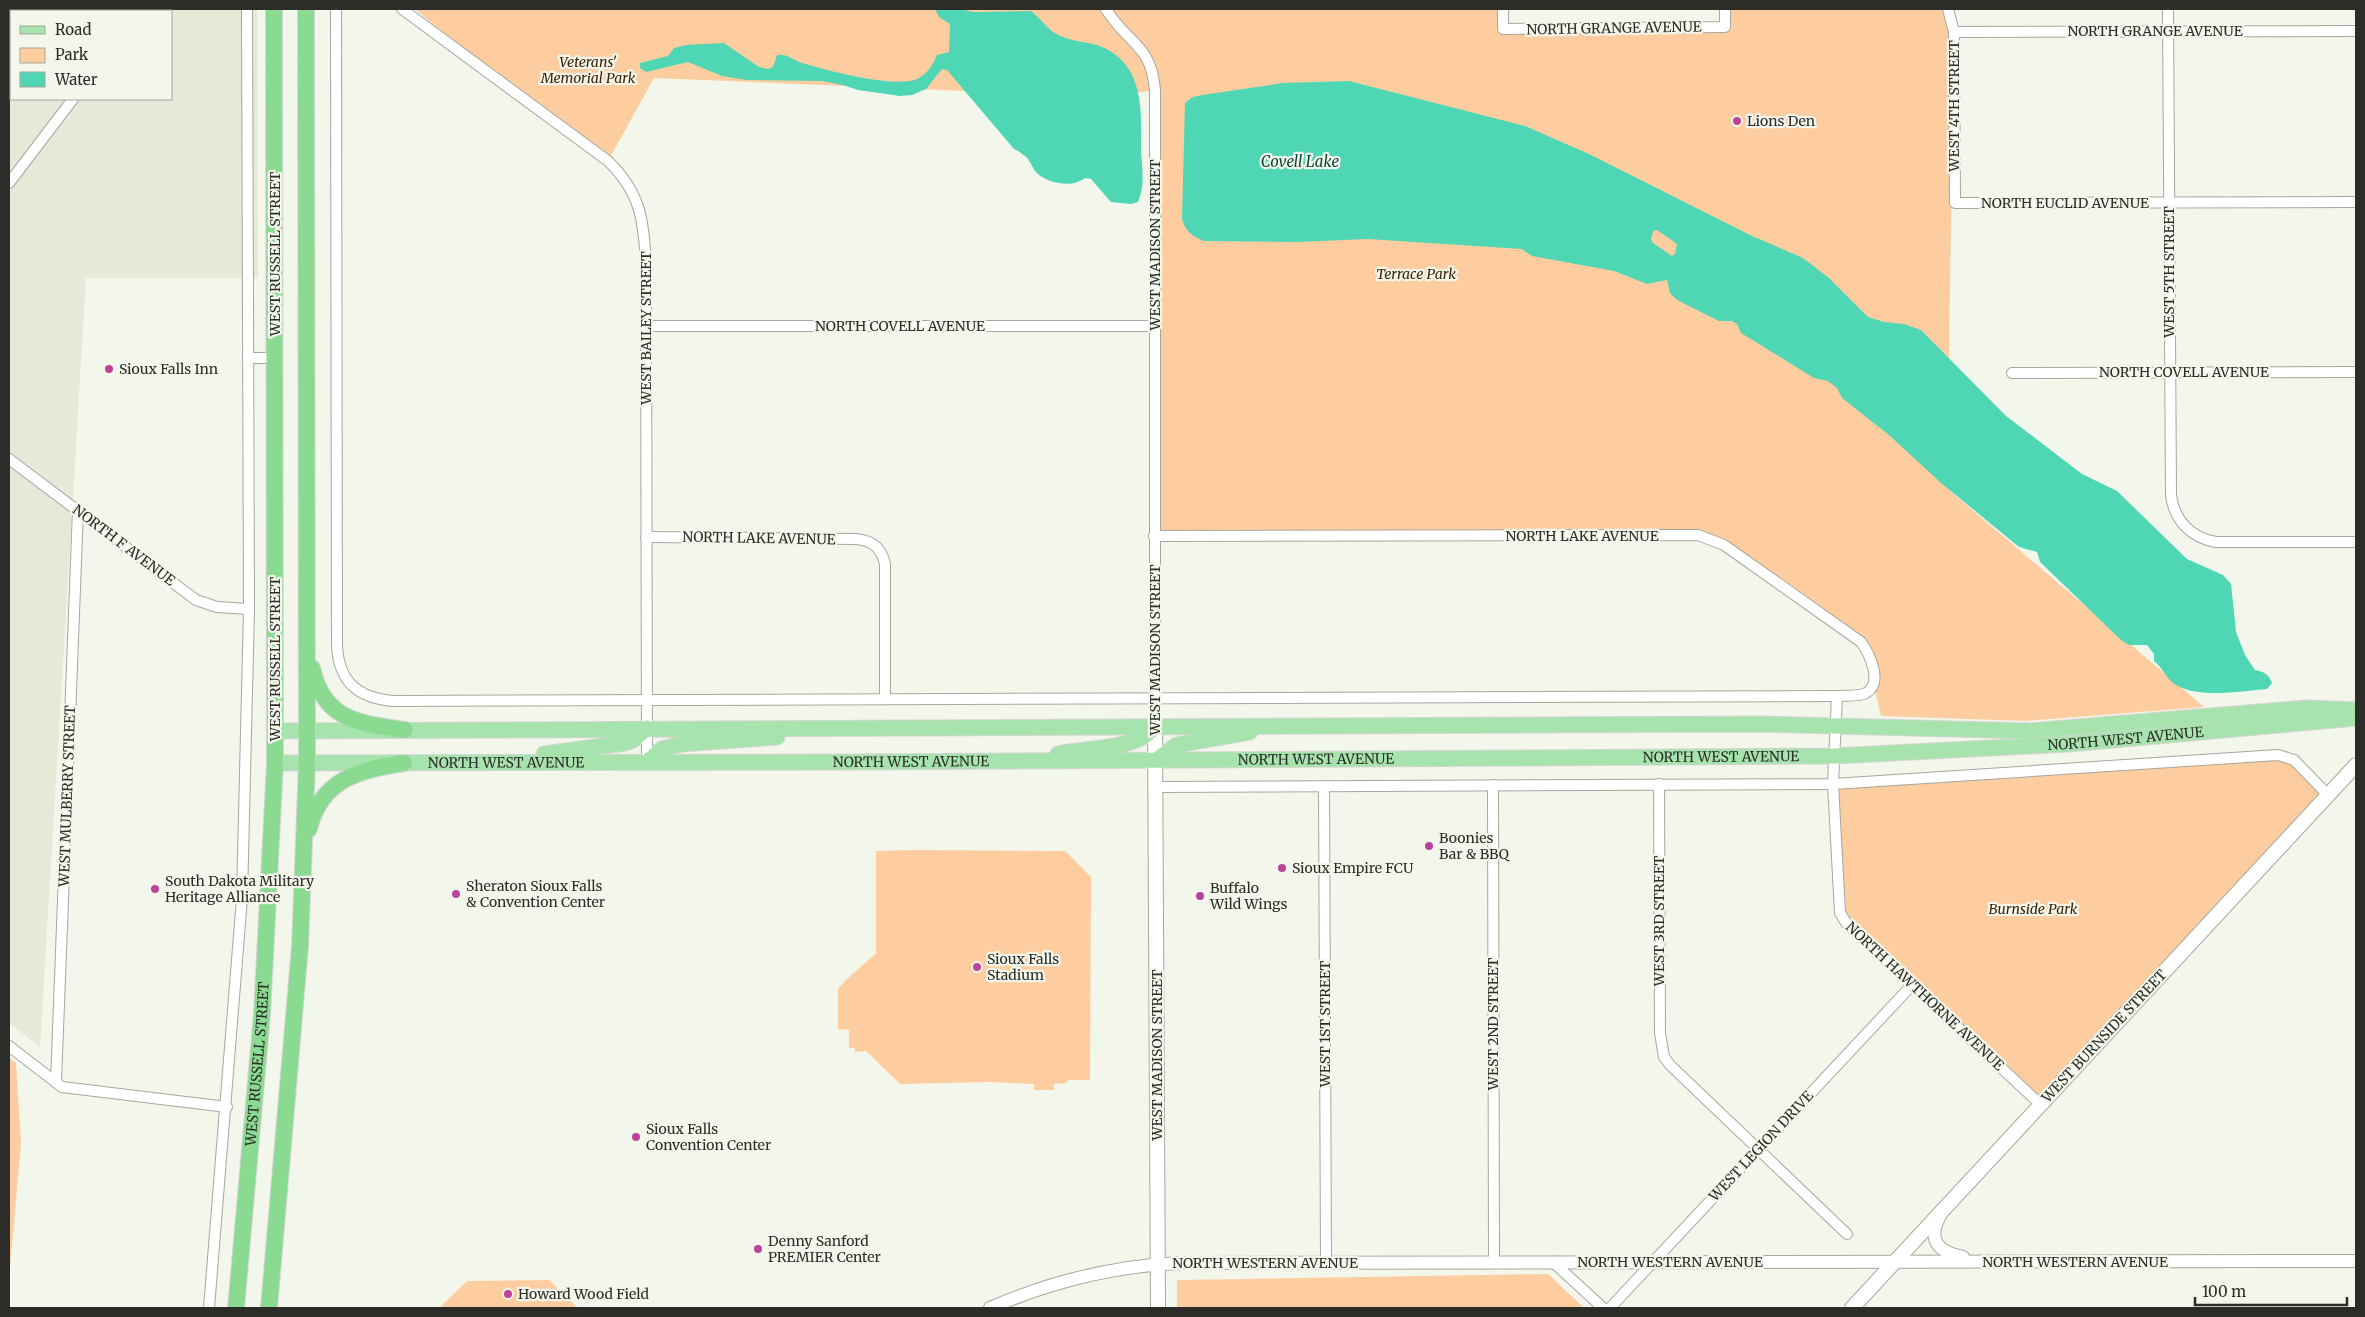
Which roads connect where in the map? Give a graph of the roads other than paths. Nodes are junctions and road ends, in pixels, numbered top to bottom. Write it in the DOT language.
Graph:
graph roads {
  1 [pos="247,9"];
  2 [pos="274,9"];
  3 [pos="306,9"];
  4 [pos="311,9"];
  5 [pos="336,9"];
  6 [pos="402,9"];
  7 [pos="1106,9"];
  8 [pos="1503,9"];
  9 [pos="1725,9"];
  10 [pos="1948,9"];
  11 [pos="2168,9"];
  12 [pos="2168,31"];
  13 [pos="2356,31"];
  14 [pos="1954,32"];
  15 [pos="306,54"];
  16 [pos="72,100"];
  17 [pos="9,183"];
  18 [pos="2356,202"];
  19 [pos="1955,203"];
  20 [pos="2170,203"];
  21 [pos="646,326"];
  22 [pos="1154,326"];
  23 [pos="248,358"];
  24 [pos="275,358"];
  25 [pos="2169,372"];
  26 [pos="2356,372"];
  27 [pos="2012,373"];
  28 [pos="9,459"];
  29 [pos="78,510"];
  30 [pos="1154,536"];
  31 [pos="646,537"];
  32 [pos="2356,542"];
  33 [pos="308,602"];
  34 [pos="249,609"];
  35 [pos="1837,696"];
  36 [pos="1154,698"];
  37 [pos="885,699"];
  38 [pos="647,700"];
  39 [pos="2356,710"];
  40 [pos="2356,718"];
  41 [pos="1835,725"];
  42 [pos="1155,726"];
  43 [pos="1268,726"];
  44 [pos="647,728"];
  45 [pos="826,728"];
  46 [pos="405,730"];
  47 [pos="275,731"];
  48 [pos="307,731"];
  49 [pos="1834,756"];
  50 [pos="1156,760"];
  51 [pos="521,761"];
  52 [pos="1037,761"];
  53 [pos="404,762"];
  54 [pos="647,762"];
  55 [pos="275,763"];
  56 [pos="307,763"];
  57 [pos="2356,765"];
  58 [pos="1659,784"];
  59 [pos="1833,784"];
  60 [pos="1492,785"];
  61 [pos="1324,786"];
  62 [pos="1156,787"];
  63 [pos="2329,796"];
  64 [pos="304,853"];
  65 [pos="1912,985"];
  66 [pos="9,1046"];
  67 [pos="56,1082"];
  68 [pos="2040,1104"];
  69 [pos="227,1107"];
  70 [pos="1759,1148"];
  71 [pos="1944,1210"];
  72 [pos="1847,1234"];
  73 [pos="2356,1261"];
  74 [pos="1326,1262"];
  75 [pos="1494,1262"];
  76 [pos="1553,1262"];
  77 [pos="1653,1262"];
  78 [pos="1896,1262"];
  79 [pos="1986,1262"];
  80 [pos="1158,1264"];
  81 [pos="209,1308"];
  82 [pos="236,1308"];
  83 [pos="269,1308"];
  84 [pos="990,1308"];
  85 [pos="1158,1308"];
  86 [pos="1603,1308"];
  87 [pos="1610,1308"];
  88 [pos="1852,1308"];
  1 -- 23 [label="street, WEST RUSSELL STREET"];
  2 -- 24 [label="highway, WEST RUSSELL STREET"];
  3 -- 15 [label="highway"];
  4 -- 15 [label="highway"];
  5 -- 38 [label="street"];
  6 -- 21 [label="street, WEST BAILEY STREET"];
  7 -- 22 [label="street, WEST MADISON STREET"];
  8 -- 9 [label="street, NORTH GRANGE AVENUE"];
  10 -- 14 [label="street, WEST 4TH STREET"];
  11 -- 12 [label="street, WEST 5TH STREET"];
  12 -- 13 [label="street, NORTH GRANGE AVENUE"];
  12 -- 14 [label="street, NORTH GRANGE AVENUE"];
  12 -- 20 [label="street, WEST 5TH STREET"];
  14 -- 19 [label="street, WEST 4TH STREET"];
  15 -- 33 [label="highway"];
  16 -- 17 [label="street"];
  18 -- 20 [label="street, NORTH EUCLID AVENUE"];
  19 -- 20 [label="street, NORTH EUCLID AVENUE"];
  20 -- 25 [label="street, WEST 5TH STREET"];
  21 -- 22 [label="street, NORTH COVELL AVENUE"];
  21 -- 31 [label="street, WEST BAILEY STREET"];
  22 -- 30 [label="street, WEST MADISON STREET"];
  23 -- 24 [label="street"];
  23 -- 34 [label="street, WEST RUSSELL STREET"];
  24 -- 47 [label="highway, WEST RUSSELL STREET"];
  25 -- 26 [label="street, NORTH COVELL AVENUE"];
  25 -- 27 [label="street, NORTH COVELL AVENUE"];
  25 -- 32 [label="street, WEST 5TH STREET"];
  28 -- 29 [label="street, NORTH F AVENUE"];
  29 -- 34 [label="street, NORTH F AVENUE"];
  29 -- 67 [label="street, WEST MULBERRY STREET"];
  30 -- 35 [label="street, NORTH LAKE AVENUE"];
  30 -- 36 [label="street, WEST MADISON STREET"];
  31 -- 37 [label="street, NORTH LAKE AVENUE"];
  31 -- 38 [label="street, WEST BAILEY STREET"];
  33 -- 46 [label="highway"];
  33 -- 48 [label="highway"];
  34 -- 69 [label="street, WEST RUSSELL STREET"];
  35 -- 36 [label="street"];
  35 -- 41 [label="street"];
  36 -- 37 [label="street"];
  36 -- 42 [label="street, WEST MADISON STREET"];
  37 -- 38 [label="street"];
  38 -- 44 [label="street, WEST BAILEY STREET"];
  39 -- 41 [label="main road, NORTH WEST AVENUE"];
  40 -- 49 [label="main road, NORTH WEST AVENUE"];
  41 -- 43 [label="main road, NORTH WEST AVENUE"];
  41 -- 49 [label="street, NORTH HAWTHORNE AVENUE"];
  42 -- 43 [label="main road, NORTH WEST AVENUE"];
  42 -- 45 [label="main road, NORTH WEST AVENUE"];
  42 -- 50 [label="main road, WEST MADISON STREET"];
  42 -- 52 [label="main road"];
  43 -- 50 [label="main road"];
  44 -- 45 [label="main road, NORTH WEST AVENUE"];
  44 -- 46 [label="main road, NORTH WEST AVENUE"];
  44 -- 51 [label="main road"];
  44 -- 54 [label="street, WEST BAILEY STREET"];
  45 -- 54 [label="main road"];
  46 -- 48 [label="main road, NORTH WEST AVENUE"];
  47 -- 48 [label="main road, NORTH WEST AVENUE"];
  47 -- 55 [label="highway, WEST RUSSELL STREET"];
  48 -- 56 [label="highway"];
  49 -- 50 [label="main road, NORTH WEST AVENUE"];
  49 -- 59 [label="street, NORTH HAWTHORNE AVENUE"];
  50 -- 52 [label="main road, NORTH WEST AVENUE"];
  50 -- 62 [label="main road, WEST MADISON STREET"];
  51 -- 53 [label="main road, NORTH WEST AVENUE"];
  51 -- 54 [label="main road, NORTH WEST AVENUE"];
  52 -- 54 [label="main road, NORTH WEST AVENUE"];
  53 -- 56 [label="main road, NORTH WEST AVENUE"];
  53 -- 64 [label="highway"];
  55 -- 56 [label="main road, NORTH WEST AVENUE"];
  55 -- 82 [label="highway, WEST RUSSELL STREET"];
  56 -- 64 [label="highway"];
  57 -- 63 [label="main road, WEST BURNSIDE STREET"];
  58 -- 59 [label="street, NORTH WEST AVENUE"];
  58 -- 60 [label="street, NORTH WEST AVENUE"];
  58 -- 70 [label="street, WEST 3RD STREET"];
  59 -- 63 [label="street, NORTH WEST AVENUE"];
  59 -- 65 [label="street, NORTH HAWTHORNE AVENUE"];
  60 -- 61 [label="street, NORTH WEST AVENUE"];
  60 -- 75 [label="street, WEST 2ND STREET"];
  61 -- 62 [label="street, NORTH WEST AVENUE"];
  61 -- 74 [label="street, WEST 1ST STREET"];
  62 -- 80 [label="main road, WEST MADISON STREET"];
  63 -- 68 [label="main road, WEST BURNSIDE STREET"];
  64 -- 83 [label="highway"];
  65 -- 68 [label="street, NORTH HAWTHORNE AVENUE"];
  65 -- 70 [label="street, WEST LEGION DRIVE"];
  66 -- 67 [label="street"];
  67 -- 69 [label="street"];
  68 -- 71 [label="main road, WEST BURNSIDE STREET"];
  69 -- 81 [label="street, WEST RUSSELL STREET"];
  70 -- 72 [label="street"];
  70 -- 77 [label="street, WEST LEGION DRIVE"];
  71 -- 78 [label="main road, WEST BURNSIDE STREET"];
  71 -- 79 [label="street"];
  73 -- 79 [label="street, NORTH WESTERN AVENUE"];
  74 -- 75 [label="street, NORTH WESTERN AVENUE"];
  74 -- 80 [label="street, NORTH WESTERN AVENUE"];
  75 -- 76 [label="street, NORTH WESTERN AVENUE"];
  76 -- 77 [label="street, NORTH WESTERN AVENUE"];
  76 -- 86 [label="street"];
  77 -- 78 [label="street, NORTH WESTERN AVENUE"];
  77 -- 87 [label="street, WEST LEGION DRIVE"];
  78 -- 79 [label="street, NORTH WESTERN AVENUE"];
  78 -- 88 [label="main road, WEST BURNSIDE STREET"];
  80 -- 84 [label="street, NORTH WESTERN AVENUE"];
  80 -- 85 [label="main road, WEST MADISON STREET"];
}
